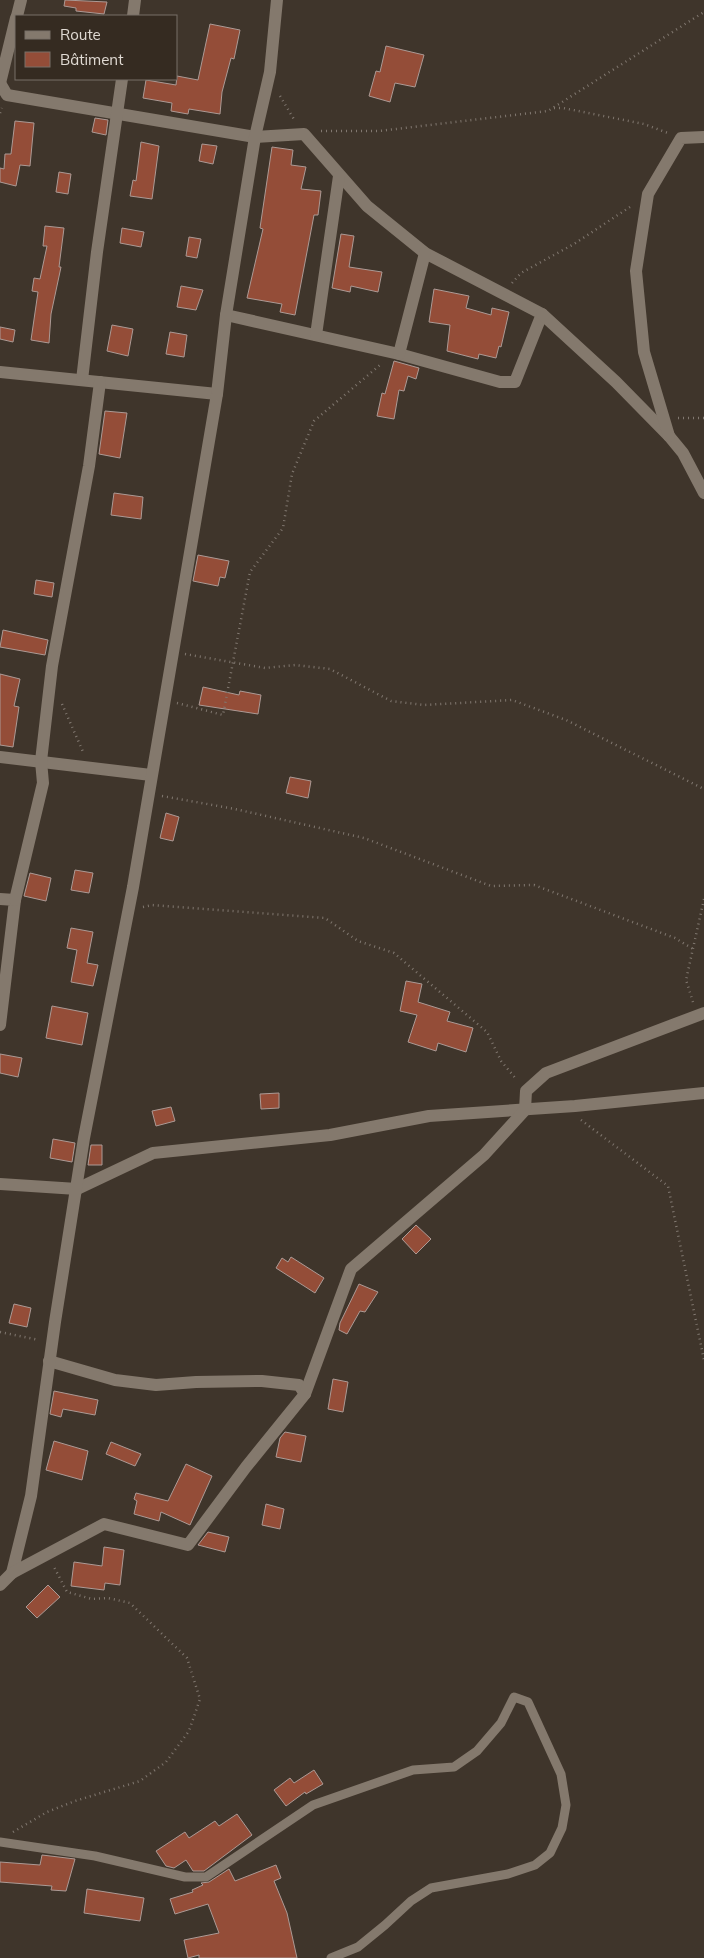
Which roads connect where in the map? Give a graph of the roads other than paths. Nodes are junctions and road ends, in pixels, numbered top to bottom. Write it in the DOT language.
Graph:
graph roads {
  1 [pos="21,0"];
  2 [pos="135,0"];
  3 [pos="276,0"];
  4 [pos="17,15"];
  5 [pos="133,15"];
  6 [pos="15,21"];
  7 [pos="122,80"];
  8 [pos="0,83"];
  9 [pos="116,114"];
  10 [pos="255,137"];
  11 [pos="704,137"];
  12 [pos="339,176"];
  13 [pos="425,253"];
  14 [pos="542,314"];
  15 [pos="226,315"];
  16 [pos="316,335"];
  17 [pos="399,354"];
  18 [pos="0,372"];
  19 [pos="82,380"];
  20 [pos="100,382"];
  21 [pos="217,394"];
  22 [pos="669,436"];
  23 [pos="704,493"];
  24 [pos="0,757"];
  25 [pos="41,761"];
  26 [pos="152,775"];
  27 [pos="0,898"];
  28 [pos="15,900"];
  29 [pos="701,1014"];
  30 [pos="0,1025"];
  31 [pos="704,1093"];
  32 [pos="525,1110"];
  33 [pos="0,1184"];
  34 [pos="77,1188"];
  35 [pos="49,1361"];
  36 [pos="305,1394"];
  37 [pos="12,1573"];
  38 [pos="0,1585"];
  39 [pos="3,1839"];
  40 [pos="331,1958"];
  1 -- 4 [label="street"];
  2 -- 5 [label="street"];
  3 -- 10 [label="street"];
  6 -- 8 [label="street"];
  7 -- 9 [label="street"];
  8 -- 9 [label="street"];
  9 -- 10 [label="street"];
  9 -- 19 [label="street"];
  10 -- 12 [label="street"];
  10 -- 15 [label="street"];
  11 -- 22 [label="street"];
  12 -- 13 [label="street"];
  12 -- 16 [label="street"];
  13 -- 14 [label="street"];
  13 -- 17 [label="street"];
  14 -- 17 [label="street"];
  14 -- 22 [label="street"];
  15 -- 16 [label="street"];
  15 -- 21 [label="street"];
  16 -- 17 [label="street"];
  18 -- 19 [label="street"];
  19 -- 20 [label="street"];
  20 -- 21 [label="street"];
  20 -- 25 [label="street"];
  21 -- 26 [label="street"];
  22 -- 23 [label="street"];
  24 -- 25 [label="street"];
  25 -- 26 [label="street"];
  25 -- 28 [label="street"];
  26 -- 34 [label="street"];
  27 -- 28 [label="street"];
  28 -- 30 [label="street"];
  29 -- 32 [label="street"];
  31 -- 32 [label="street"];
  32 -- 34 [label="street"];
  32 -- 36 [label="street"];
  33 -- 34 [label="street"];
  34 -- 35 [label="street"];
  35 -- 36 [label="street"];
  35 -- 37 [label="street"];
  36 -- 37 [label="street"];
  37 -- 38 [label="street"];
  39 -- 40 [label="lane"];
}
